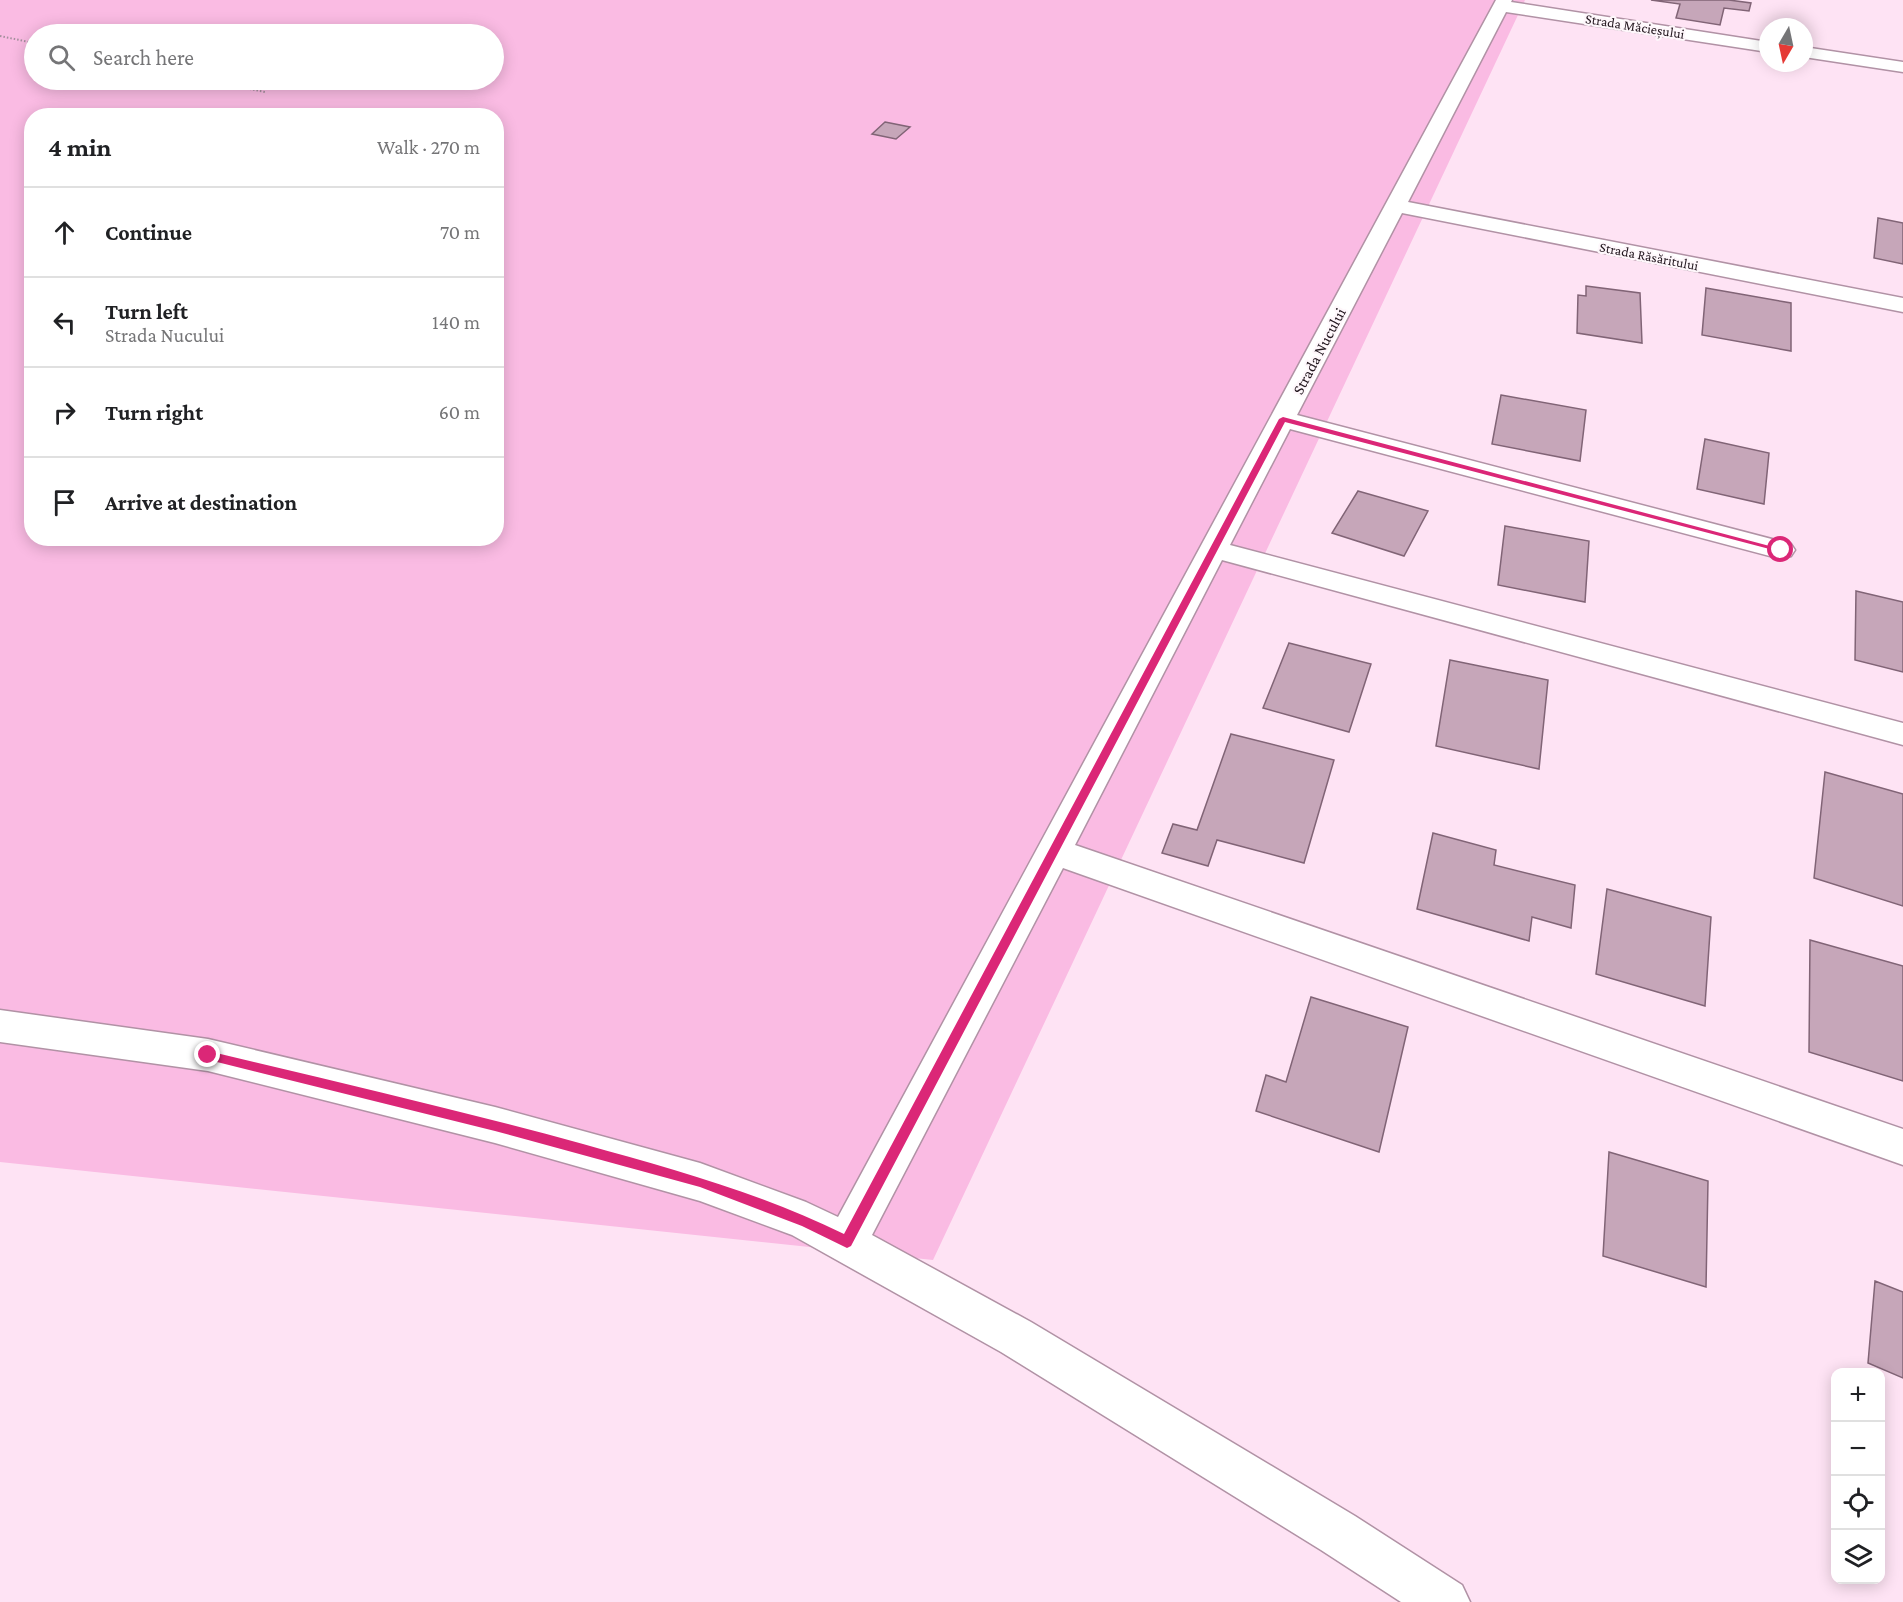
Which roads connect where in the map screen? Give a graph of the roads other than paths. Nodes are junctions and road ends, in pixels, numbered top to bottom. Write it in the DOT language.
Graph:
graph roads {
  1 [pos="1503,3"];
  2 [pos="1759,46"];
  3 [pos="1813,53"];
  4 [pos="1903,67"];
  5 [pos="1396,206"];
  6 [pos="1903,305"];
  7 [pos="1283,419"];
  8 [pos="1214,549"];
  9 [pos="1781,550"];
  10 [pos="1903,734"];
  11 [pos="1054,851"];
  12 [pos="0,1026"];
  13 [pos="1903,1147"];
  14 [pos="847,1242"];
  15 [pos="1445,1602"];
  1 -- 2 [label="street, Strada Măcieșului"];
  1 -- 5 [label="street, Strada Nucului"];
  3 -- 4 [label="street"];
  5 -- 6 [label="street, Strada Răsăritului"];
  5 -- 7 [label="street, Strada Nucului"];
  7 -- 8 [label="street, Strada Nucului"];
  7 -- 9 [label="street"];
  8 -- 10 [label="street"];
  8 -- 11 [label="street, Strada Nucului"];
  11 -- 13 [label="street"];
  11 -- 14 [label="street, Strada Nucului"];
  12 -- 14 [label="street"];
  14 -- 15 [label="street"];
}
